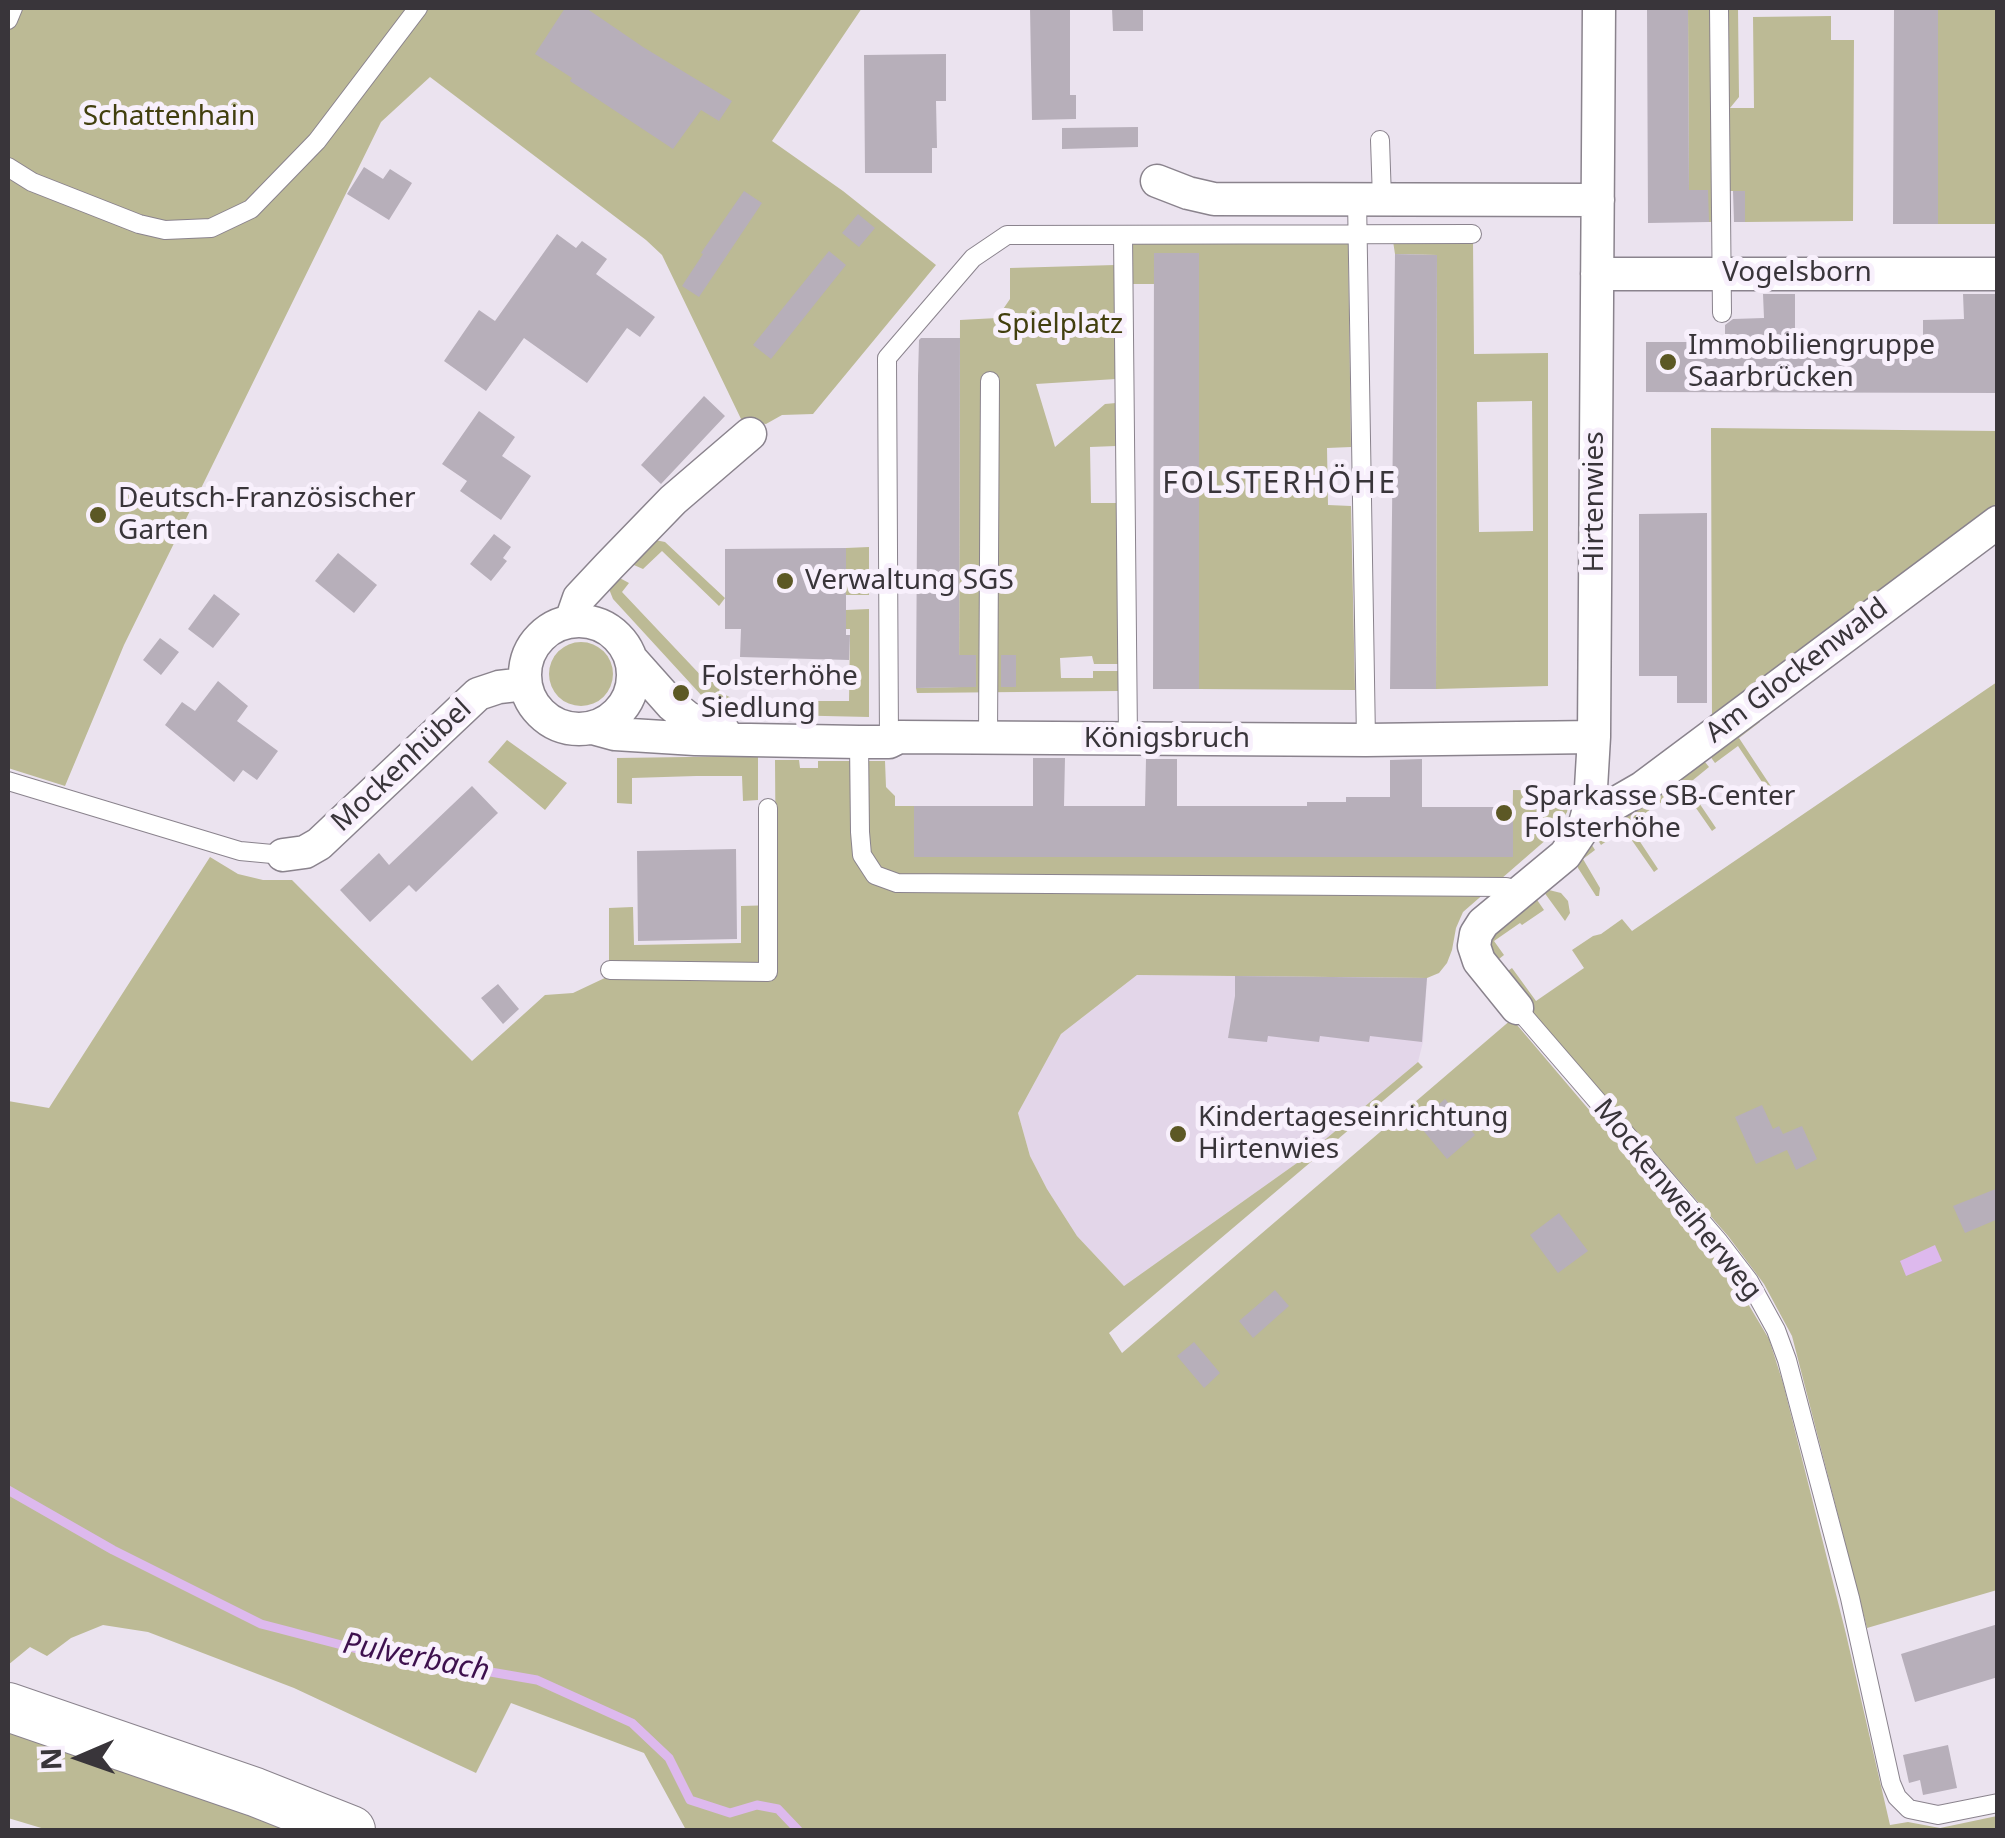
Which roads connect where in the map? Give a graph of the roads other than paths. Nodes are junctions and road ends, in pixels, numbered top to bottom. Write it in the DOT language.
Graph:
graph roads {
  1 [pos="13,8"];
  2 [pos="418,8"];
  3 [pos="1599,8"];
  4 [pos="1719,8"];
  5 [pos="8,20"];
  6 [pos="1380,140"];
  7 [pos="8,168"];
  8 [pos="1158,181"];
  9 [pos="1370,199"];
  10 [pos="1598,200"];
  11 [pos="1472,234"];
  12 [pos="1123,235"];
  13 [pos="1357,235"];
  14 [pos="1598,274"];
  15 [pos="1722,274"];
  16 [pos="1998,274"];
  17 [pos="1722,313"];
  18 [pos="990,381"];
  19 [pos="750,434"];
  20 [pos="1998,522"];
  21 [pos="571,621"];
  22 [pos="631,658"];
  23 [pos="525,684"];
  24 [pos="593,728"];
  25 [pos="1594,736"];
  26 [pos="988,737"];
  27 [pos="742,739"];
  28 [pos="1128,739"];
  29 [pos="1366,740"];
  30 [pos="874,742"];
  31 [pos="8,781"];
  32 [pos="1590,805"];
  33 [pos="768,808"];
  34 [pos="284,855"];
  35 [pos="1522,891"];
  36 [pos="610,970"];
  37 [pos="1517,1008"];
  38 [pos="8,1707"];
  39 [pos="1998,1803"];
  40 [pos="351,1830"];
  1 -- 5 [label="lane"];
  2 -- 7 [label="lane"];
  3 -- 10 [label="street, Hirtenwies"];
  4 -- 15 [label="lane"];
  6 -- 9 [label="lane"];
  8 -- 9 [label="street"];
  9 -- 10 [label="street"];
  9 -- 13 [label="lane"];
  10 -- 14 [label="street, Hirtenwies"];
  11 -- 13 [label="lane"];
  12 -- 13 [label="lane"];
  12 -- 28 [label="lane"];
  12 -- 30 [label="lane"];
  13 -- 29 [label="lane"];
  14 -- 15 [label="street, Vogelsborn"];
  14 -- 25 [label="street, Hirtenwies"];
  15 -- 16 [label="street, Vogelsborn"];
  15 -- 17 [label="lane"];
  18 -- 26 [label="lane"];
  19 -- 21 [label="street"];
  20 -- 32 [label="street, Am Glockenwald"];
  21 -- 22 [label="street, Königsbruch"];
  21 -- 23 [label="street"];
  22 -- 24 [label="street"];
  22 -- 27 [label="street, Königsbruch"];
  23 -- 24 [label="street, Königsbruch"];
  23 -- 34 [label="street, Mockenhübel"];
  24 -- 27 [label="street, Königsbruch"];
  25 -- 29 [label="street, Königsbruch"];
  25 -- 32 [label="street, Hirtenwies"];
  26 -- 28 [label="street, Königsbruch"];
  26 -- 30 [label="street, Königsbruch"];
  27 -- 30 [label="street, Königsbruch"];
  28 -- 29 [label="street, Königsbruch"];
  30 -- 35 [label="lane"];
  31 -- 34 [label="lane"];
  32 -- 35 [label="street, Mockenweiherweg"];
  33 -- 36 [label="lane"];
  35 -- 37 [label="street, Mockenweiherweg"];
  37 -- 39 [label="lane, Mockenweiherweg"];
  38 -- 40 [label="main road"];
}
